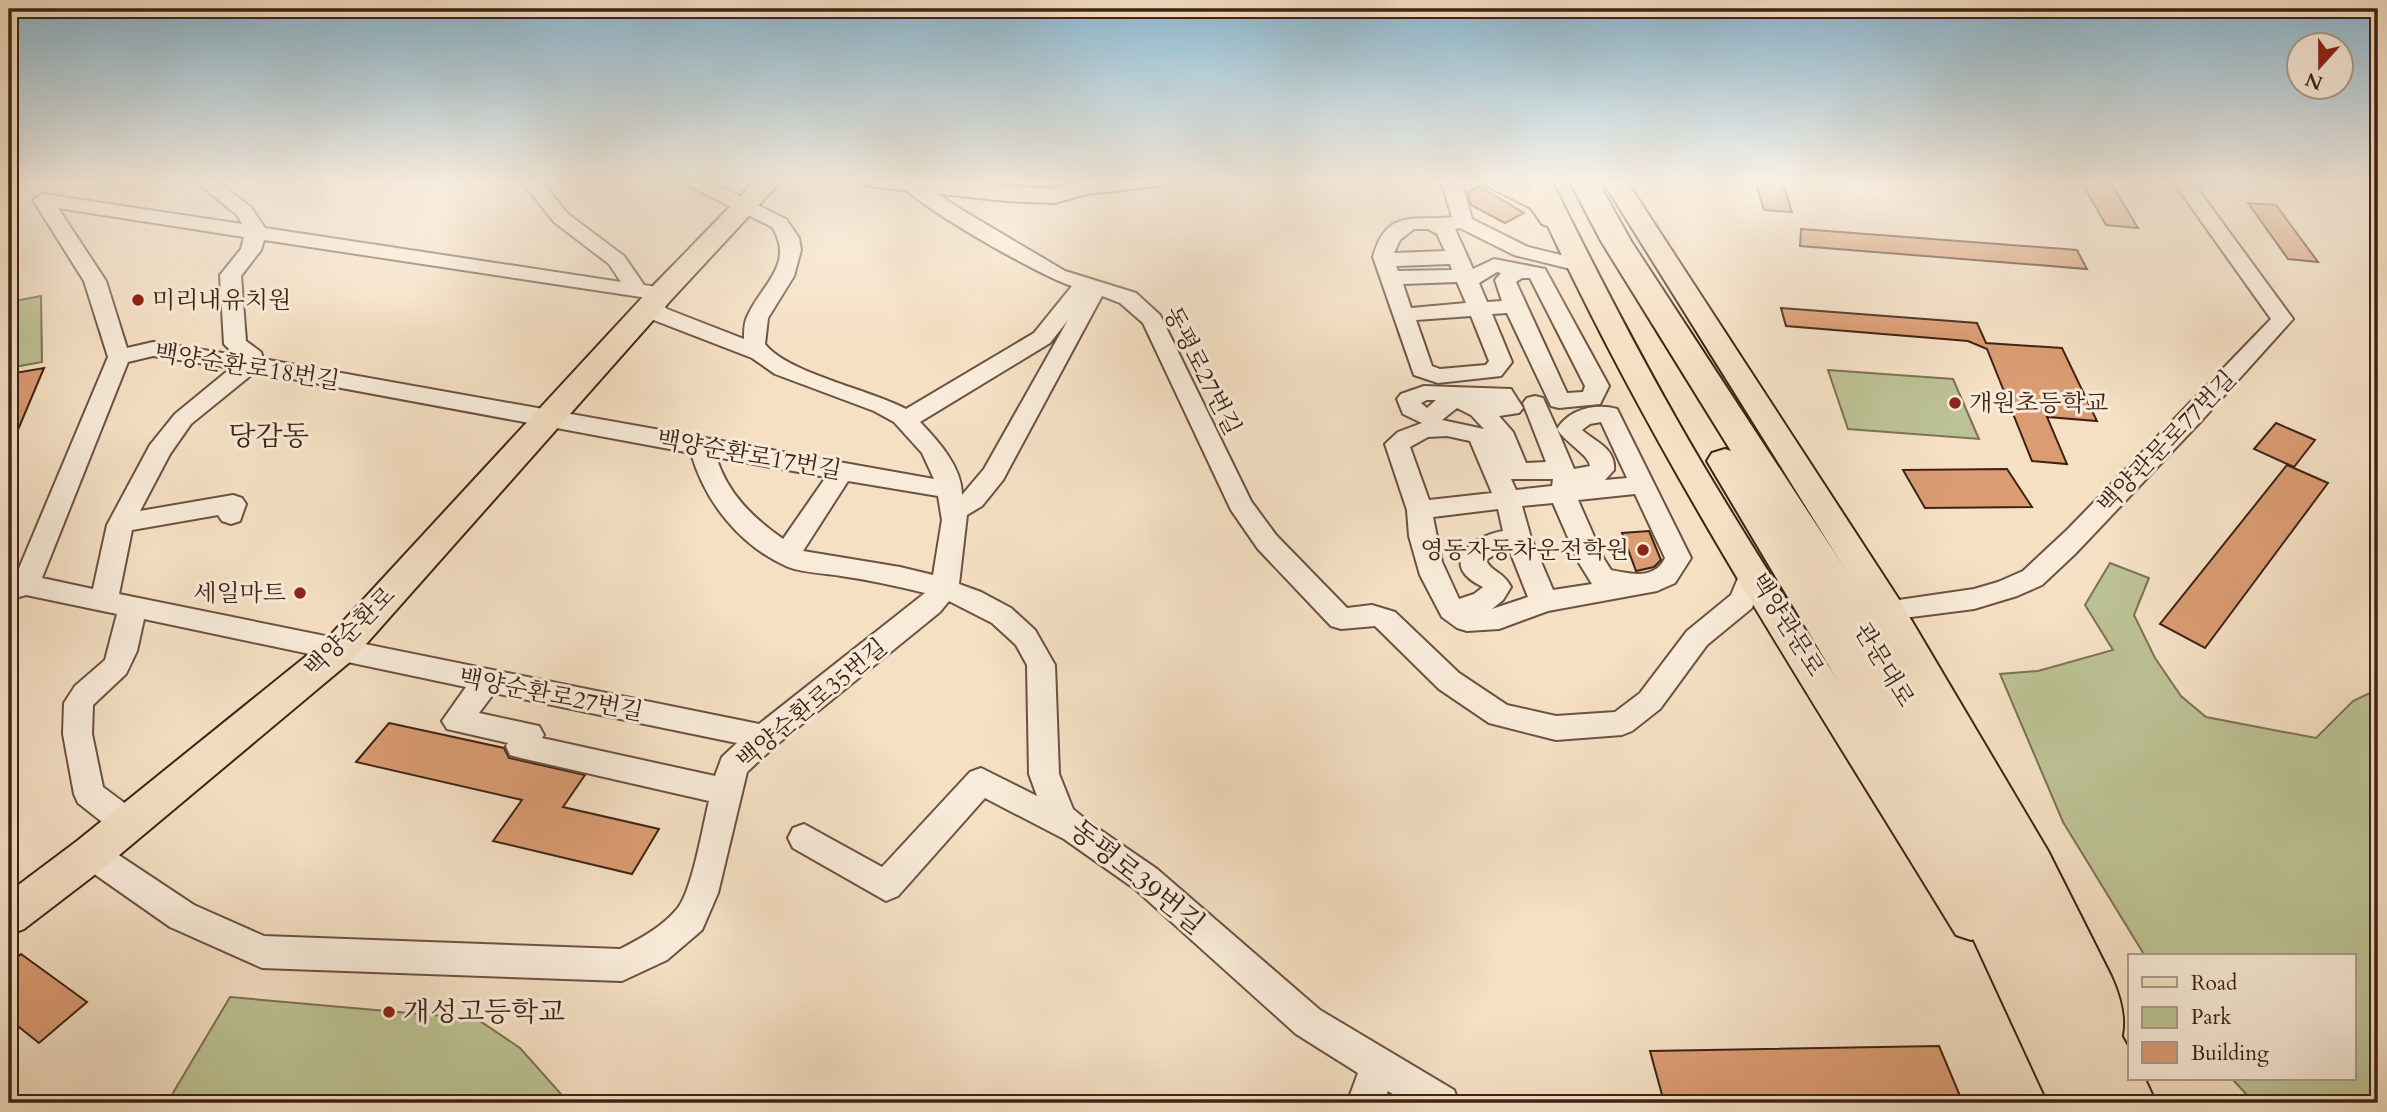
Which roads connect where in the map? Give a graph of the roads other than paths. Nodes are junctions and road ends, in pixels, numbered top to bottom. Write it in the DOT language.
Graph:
graph roads {
  1 [pos="63,232"];
  2 [pos="255,232"];
  3 [pos="580,232"];
  4 [pos="717,232"];
  5 [pos="785,232"];
  6 [pos="984,232"];
  7 [pos="1398,232"];
  8 [pos="1438,232"];
  9 [pos="1460,232"];
  10 [pos="1482,232"];
  11 [pos="1573,232"];
  12 [pos="1578,232"];
  13 [pos="1584,232"];
  14 [pos="1588,232"];
  15 [pos="1647,232"];
  16 [pos="2219,232"];
  17 [pos="1589,246"];
  18 [pos="1456,256"];
  19 [pos="1494,265"];
  20 [pos="1387,269"];
  21 [pos="1518,271"];
  22 [pos="1096,288"];
  23 [pos="650,296"];
  24 [pos="1515,306"];
  25 [pos="1479,309"];
  26 [pos="1403,314"];
  27 [pos="760,354"];
  28 [pos="119,357"];
  29 [pos="250,364"];
  30 [pos="1493,371"];
  31 [pos="1547,402"];
  32 [pos="1479,410"];
  33 [pos="549,421"];
  34 [pos="906,421"];
  35 [pos="1550,439"];
  36 [pos="1523,440"];
  37 [pos="701,447"];
  38 [pos="842,471"];
  39 [pos="1564,481"];
  40 [pos="1643,485"];
  41 [pos="953,500"];
  42 [pos="1508,500"];
  43 [pos="1420,510"];
  44 [pos="231,516"];
  45 [pos="121,523"];
  46 [pos="1518,538"];
  47 [pos="787,554"];
  48 [pos="1753,571"];
  49 [pos="1643,585"];
  50 [pos="17,587"];
  51 [pos="945,587"];
  52 [pos="104,601"];
  53 [pos="1544,602"];
  54 [pos="133,607"];
  55 [pos="1452,610"];
  56 [pos="1888,610"];
  57 [pos="338,651"];
  58 [pos="486,682"];
  59 [pos="764,737"];
  60 [pos="727,792"];
  61 [pos="127,824"];
  62 [pos="1079,833"];
  63 [pos="804,838"];
  64 [pos="90,854"];
  65 [pos="9,916"];
  66 [pos="2057,1058"];
  67 [pos="2108,1060"];
  68 [pos="1379,1065"];
  69 [pos="1364,1103"];
  70 [pos="1441,1103"];
  71 [pos="2077,1103"];
  72 [pos="2129,1103"];
  1 -- 28 [label="street, 백양순환로18번길"];
  2 -- 23 [label="street"];
  2 -- 29 [label="street"];
  3 -- 23 [label="street"];
  4 -- 23 [label="main road, 백양순환로"];
  5 -- 27 [label="street"];
  6 -- 22 [label="street, 동평로27번길"];
  7 -- 20 [label="street"];
  8 -- 18 [label="street"];
  9 -- 18 [label="street"];
  10 -- 17 [label="street"];
  11 -- 17 [label="main road"];
  12 -- 17 [label="main road, 백양관문로"];
  13 -- 17 [label="highway"];
  14 -- 17 [label="highway"];
  15 -- 56 [label="main road"];
  16 -- 56 [label="street, 백양관문로77번길"];
  17 -- 48 [label="main road, 백양관문로"];
  17 -- 66 [label="highway, 관문대로"];
  17 -- 67 [label="highway, 관문대로"];
  18 -- 19 [label="street"];
  18 -- 19 [label="street"];
  18 -- 20 [label="street"];
  18 -- 25 [label="street"];
  19 -- 21 [label="street"];
  20 -- 26 [label="street"];
  21 -- 24 [label="street"];
  21 -- 31 [label="street"];
  22 -- 34 [label="street"];
  22 -- 41 [label="street"];
  22 -- 48 [label="street, 동평로27번길"];
  23 -- 27 [label="street"];
  23 -- 33 [label="main road, 백양순환로"];
  24 -- 25 [label="street"];
  24 -- 31 [label="street"];
  25 -- 26 [label="street"];
  25 -- 30 [label="street"];
  26 -- 30 [label="street"];
  27 -- 34 [label="street"];
  28 -- 29 [label="street, 백양순환로18번길"];
  28 -- 50 [label="street"];
  29 -- 33 [label="street, 백양순환로18번길"];
  29 -- 45 [label="street"];
  30 -- 31 [label="street"];
  31 -- 35 [label="street"];
  32 -- 39 [label="street"];
  33 -- 37 [label="street, 백양순환로17번길"];
  33 -- 57 [label="main road, 백양순환로"];
  34 -- 41 [label="street"];
  35 -- 36 [label="street"];
  35 -- 39 [label="street"];
  37 -- 38 [label="street, 백양순환로17번길"];
  37 -- 47 [label="street, 동평로39번길"];
  38 -- 41 [label="street, 백양순환로17번길"];
  38 -- 47 [label="street"];
  39 -- 40 [label="street"];
  39 -- 40 [label="street"];
  39 -- 42 [label="street"];
  39 -- 49 [label="street"];
  40 -- 49 [label="street"];
  41 -- 51 [label="street"];
  42 -- 43 [label="street"];
  42 -- 43 [label="street"];
  42 -- 46 [label="street"];
  43 -- 55 [label="street"];
  44 -- 45 [label="street"];
  45 -- 52 [label="street"];
  46 -- 53 [label="street"];
  46 -- 55 [label="street"];
  47 -- 51 [label="street, 동평로39번길"];
  48 -- 66 [label="main road, 백양관문로"];
  49 -- 53 [label="street"];
  50 -- 52 [label="street, 백양순환로27번길"];
  51 -- 59 [label="street, 백양순환로35번길"];
  51 -- 62 [label="street, 동평로39번길"];
  52 -- 54 [label="street, 백양순환로27번길"];
  53 -- 55 [label="street"];
  54 -- 57 [label="street, 백양순환로27번길"];
  54 -- 61 [label="street"];
  56 -- 67 [label="main road"];
  57 -- 58 [label="street, 백양순환로27번길"];
  57 -- 61 [label="main road, 백양순환로"];
  58 -- 59 [label="street, 백양순환로27번길"];
  58 -- 60 [label="street"];
  59 -- 60 [label="street, 백양순환로35번길"];
  60 -- 64 [label="street, 백양순환로35번길"];
  61 -- 64 [label="main road, 백양순환로"];
  62 -- 63 [label="street"];
  62 -- 68 [label="street, 동평로39번길"];
  64 -- 65 [label="main road, 백양순환로"];
  66 -- 71 [label="highway, 관문대로"];
  67 -- 72 [label="highway, 관문대로"];
  68 -- 69 [label="street"];
  68 -- 70 [label="street, 동평로39번길"];
}
